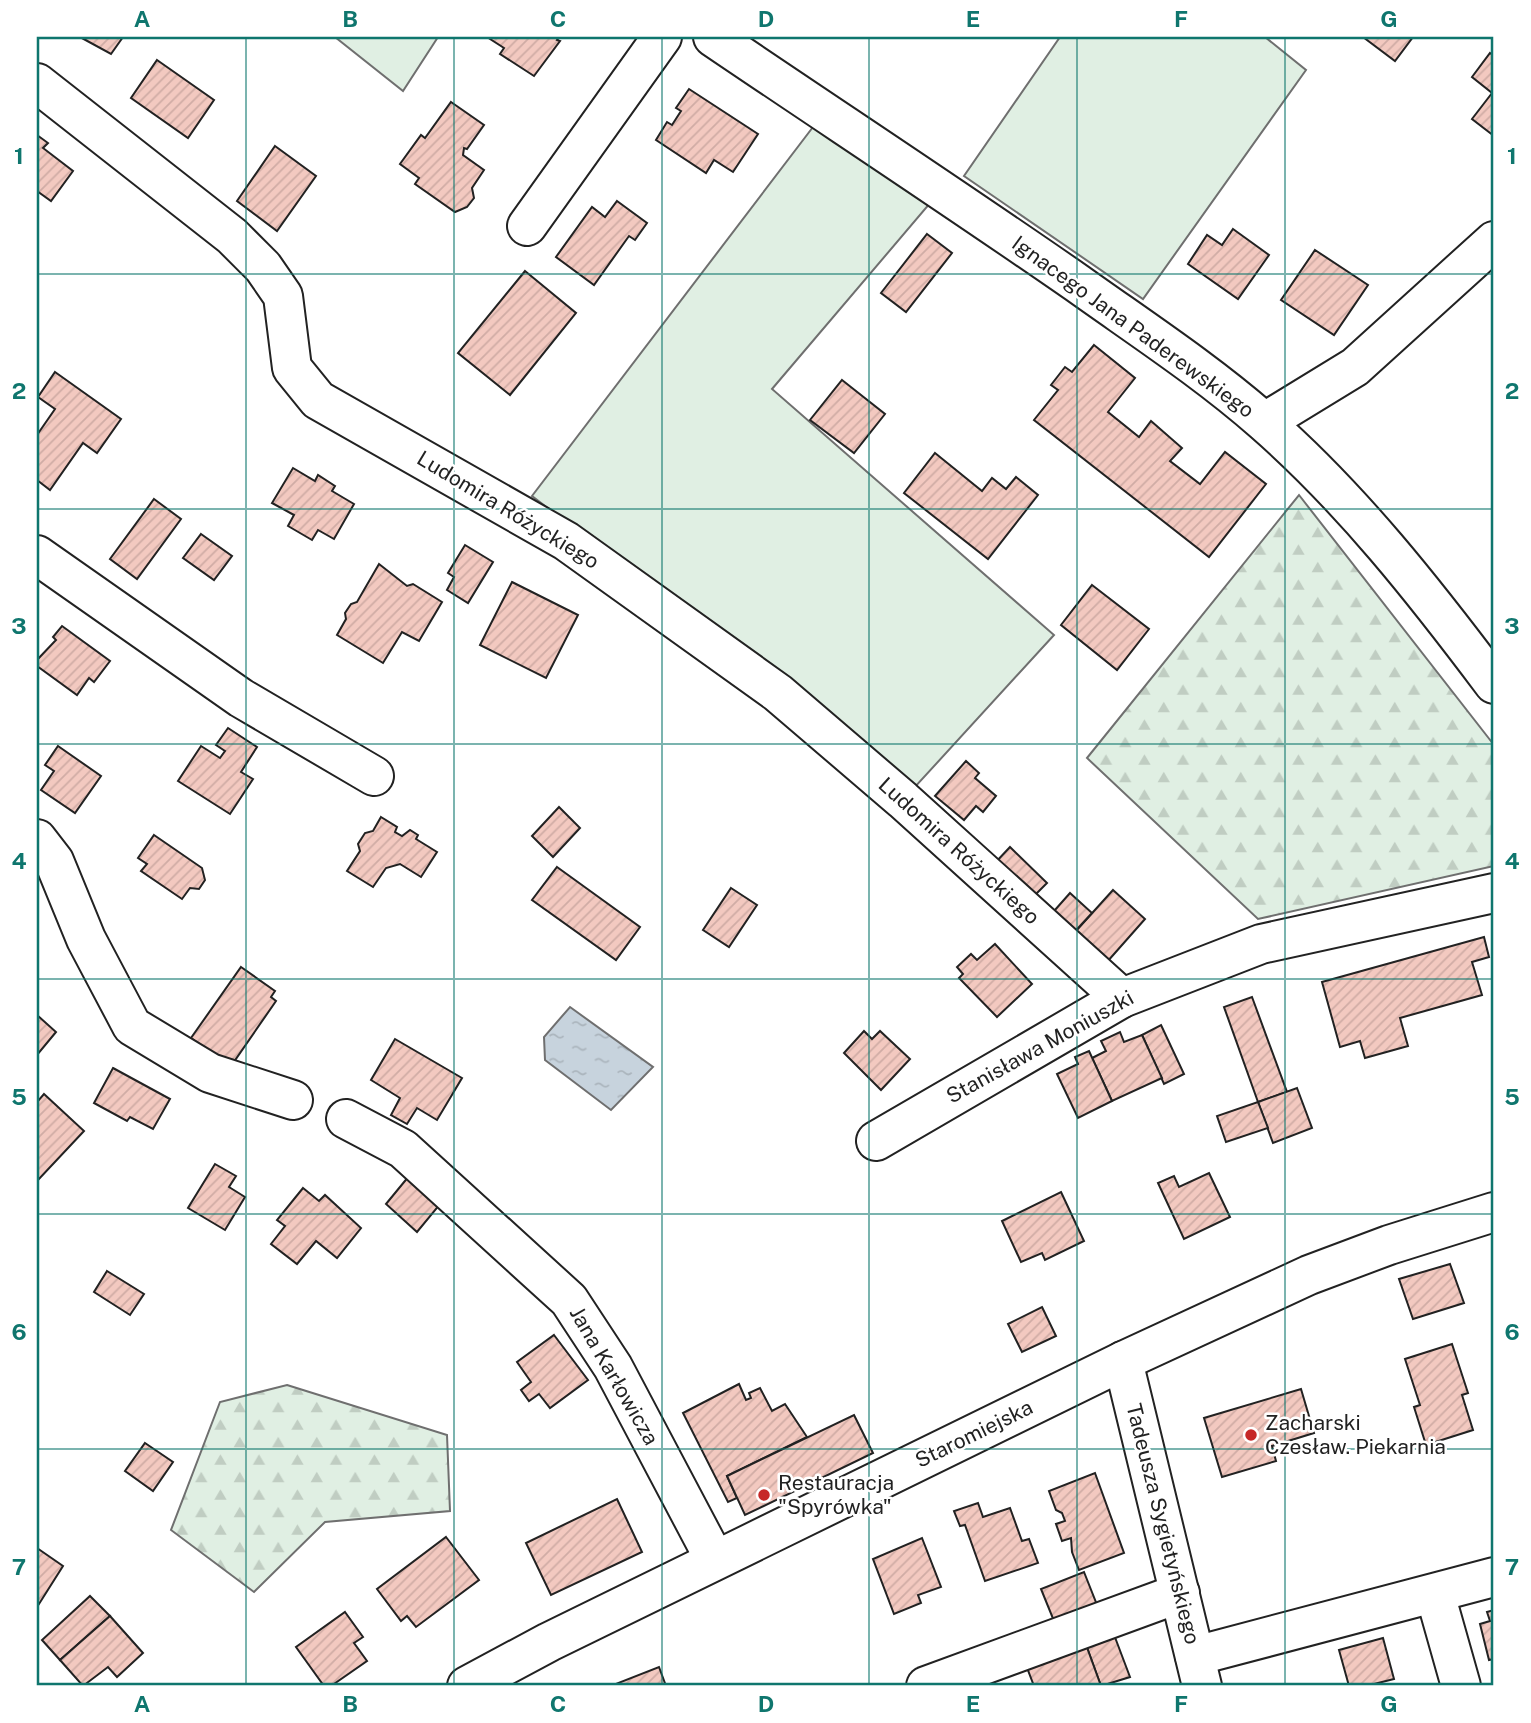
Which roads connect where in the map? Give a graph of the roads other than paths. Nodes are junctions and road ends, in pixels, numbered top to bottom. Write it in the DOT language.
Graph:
graph roads {
  1 [pos="662,37"];
  2 [pos="725,40"];
  3 [pos="37,83"];
  4 [pos="527,226"];
  5 [pos="1494,241"];
  6 [pos="1265,422"];
  7 [pos="37,555"];
  8 [pos="1494,684"];
  9 [pos="374,776"];
  10 [pos="37,839"];
  11 [pos="1494,893"];
  12 [pos="1122,998"];
  13 [pos="293,1100"];
  14 [pos="346,1119"];
  15 [pos="876,1141"];
  16 [pos="1494,1212"];
  17 [pos="1123,1361"];
  18 [pos="715,1560"];
  19 [pos="1494,1577"];
  20 [pos="1180,1592"];
  21 [pos="1435,1594"];
  22 [pos="1198,1671"];
  23 [pos="467,1686"];
  24 [pos="926,1686"];
  25 [pos="1461,1686"];
  1 -- 4 [label="street"];
  2 -- 6 [label="street, Ignacego Jana Paderewskiego"];
  3 -- 12 [label="street, Ludomira Różyckiego"];
  5 -- 6 [label="street"];
  6 -- 8 [label="street, Ignacego Jana Paderewskiego"];
  7 -- 9 [label="street"];
  10 -- 13 [label="street"];
  11 -- 12 [label="street, Stanisława Moniuszki"];
  12 -- 15 [label="street, Stanisława Moniuszki"];
  14 -- 18 [label="street, Jana Karłowicza"];
  16 -- 17 [label="street, Staromiejska"];
  17 -- 18 [label="street, Staromiejska"];
  17 -- 20 [label="street, Tadeusza Sygietyńskiego"];
  18 -- 23 [label="street, Staromiejska"];
  19 -- 21 [label="street"];
  20 -- 22 [label="street, Tadeusza Sygietyńskiego"];
  20 -- 24 [label="street"];
  21 -- 22 [label="street"];
  21 -- 25 [label="street"];
}
